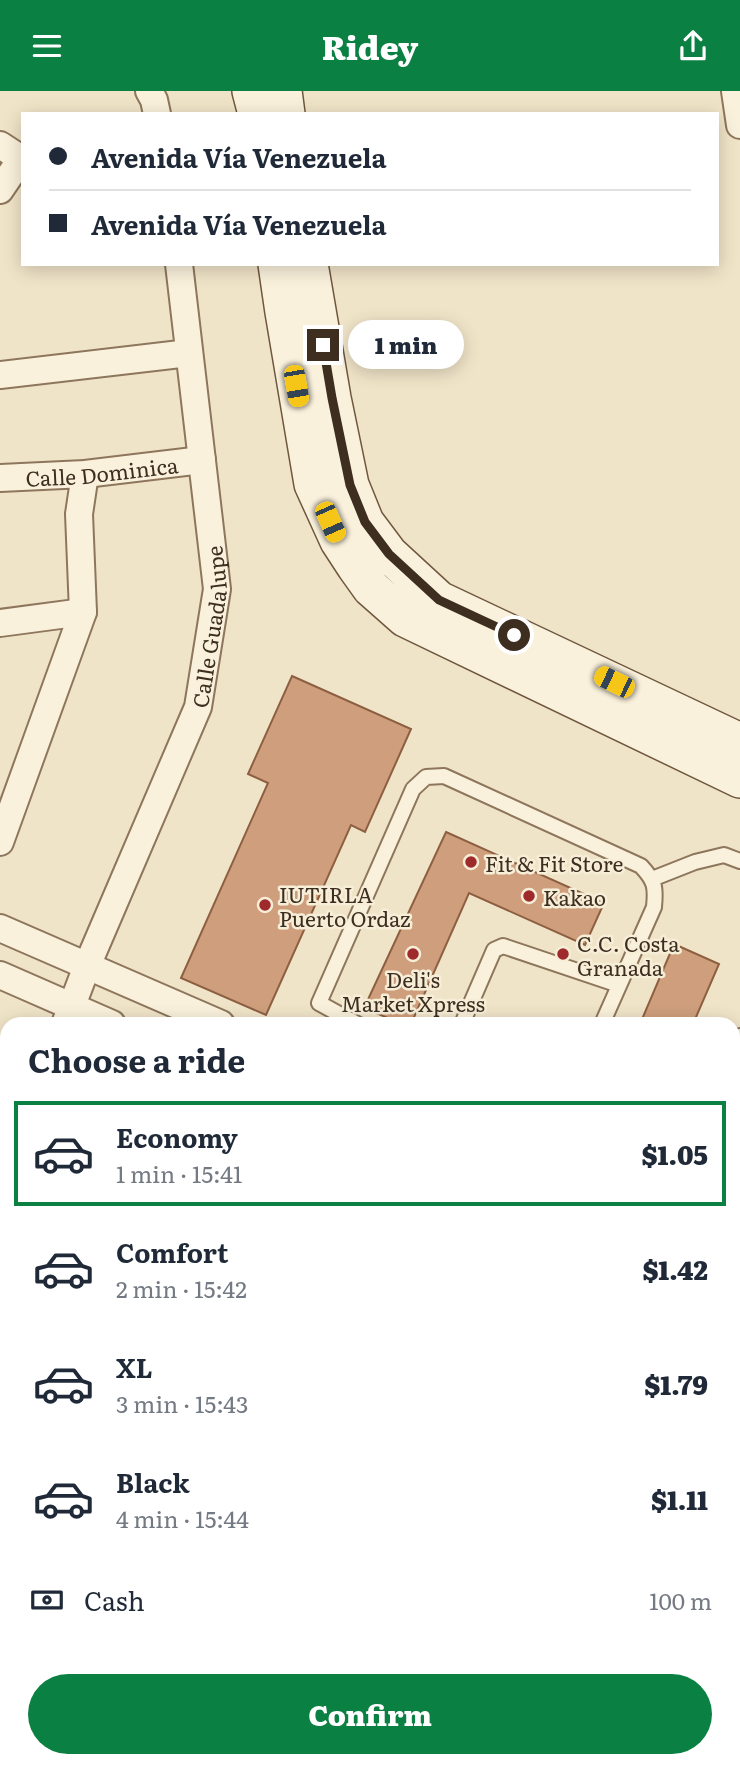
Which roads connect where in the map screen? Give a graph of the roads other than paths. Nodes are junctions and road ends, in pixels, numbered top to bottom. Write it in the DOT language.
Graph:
graph roads {
  1 [pos="149,91"];
  2 [pos="251,91"];
  3 [pos="282,91"];
  4 [pos="735,91"];
  5 [pos="157,112"];
  6 [pos="256,112"];
  7 [pos="286,112"];
  8 [pos="740,125"];
  9 [pos="15,155"];
  10 [pos="0,190"];
  11 [pos="179,266"];
  12 [pos="277,266"];
  13 [pos="309,266"];
  14 [pos="190,353"];
  15 [pos="0,375"];
  16 [pos="202,460"];
  17 [pos="85,474"];
  18 [pos="0,478"];
  19 [pos="373,560"];
  20 [pos="83,612"];
  21 [pos="0,623"];
  22 [pos="740,742"];
  23 [pos="740,779"];
  24 [pos="0,842"];
  25 [pos="740,861"];
  26 [pos="652,879"];
  27 [pos="0,928"];
  28 [pos="87,966"];
  29 [pos="0,975"];
  30 [pos="619,985"];
  31 [pos="69,1015"];
  32 [pos="205,1017"];
  33 [pos="344,1017"];
  34 [pos="466,1017"];
  35 [pos="605,1017"];
  1 -- 5 [label="street"];
  2 -- 6 [label="street"];
  3 -- 7 [label="street"];
  4 -- 8 [label="street"];
  9 -- 10 [label="street"];
  11 -- 14 [label="street, Calle Guadalupe"];
  12 -- 19 [label="street"];
  13 -- 19 [label="street"];
  14 -- 15 [label="street"];
  14 -- 16 [label="street, Calle Guadalupe"];
  16 -- 17 [label="street, Calle Dominica"];
  16 -- 28 [label="street, Calle Guadalupe"];
  17 -- 18 [label="street, Calle Dominica"];
  17 -- 20 [label="street"];
  19 -- 22 [label="street"];
  19 -- 23 [label="street"];
  20 -- 21 [label="street"];
  20 -- 24 [label="street"];
  25 -- 26 [label="lane"];
  26 -- 30 [label="lane"];
  26 -- 33 [label="lane"];
  27 -- 28 [label="street"];
  28 -- 31 [label="street, Calle Guadalupe"];
  28 -- 32 [label="street"];
  29 -- 31 [label="street"];
  30 -- 34 [label="lane"];
  30 -- 35 [label="lane"];
}
